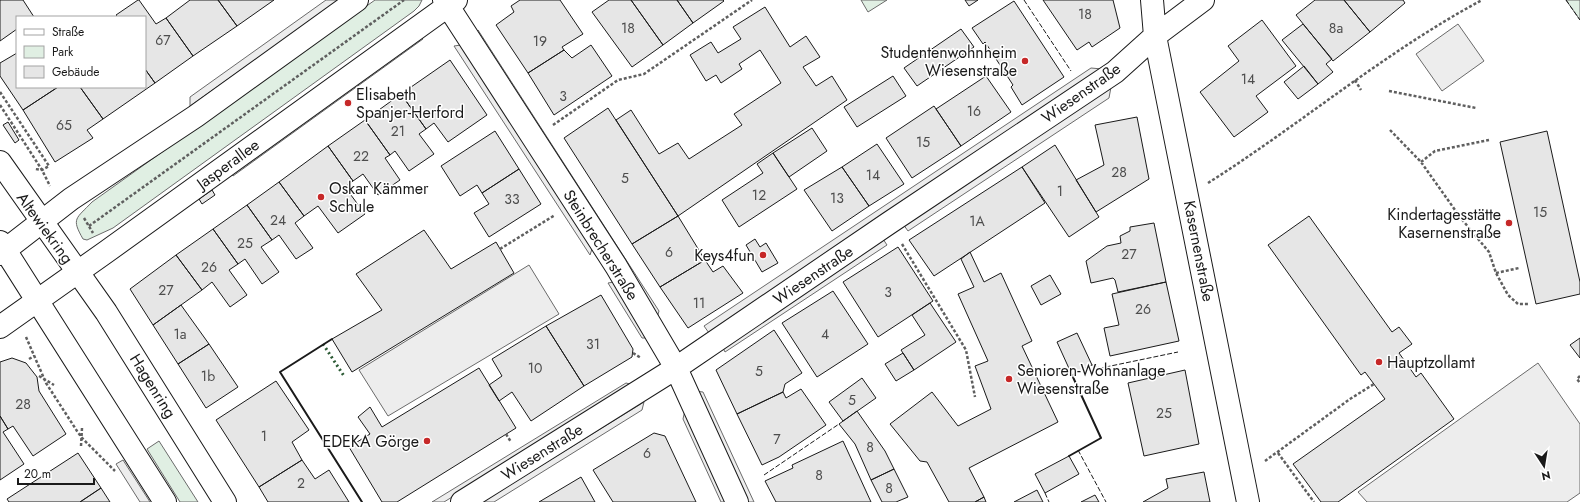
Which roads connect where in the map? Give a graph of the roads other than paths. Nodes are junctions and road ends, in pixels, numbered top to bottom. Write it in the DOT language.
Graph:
graph roads {
  1 [pos="357,0"];
  2 [pos="1152,0"];
  3 [pos="1203,0"];
  4 [pos="449,2"];
  5 [pos="1155,36"];
  6 [pos="0,162"];
  7 [pos="41,222"];
  8 [pos="2,249"];
  9 [pos="78,273"];
  10 [pos="37,301"];
  11 [pos="7,322"];
  12 [pos="676,368"];
  13 [pos="164,502"];
  14 [pos="225,502"];
  15 [pos="462,502"];
  16 [pos="737,502"];
  17 [pos="1248,502"];
  1 -- 7 [label="street"];
  2 -- 5 [label="street, Kasernenstraße"];
  3 -- 5 [label="street, Wiesenstraße"];
  4 -- 9 [label="street, Jasperallee"];
  4 -- 12 [label="street, Steinbrecherstraße"];
  5 -- 12 [label="street, Wiesenstraße"];
  5 -- 17 [label="street, Kasernenstraße"];
  6 -- 7 [label="street, Altewiekring"];
  7 -- 8 [label="street"];
  7 -- 9 [label="street, Altewiekring"];
  8 -- 10 [label="street"];
  9 -- 10 [label="street, Jasperallee"];
  9 -- 14 [label="street, Hagenring"];
  10 -- 11 [label="street, Jasperallee"];
  10 -- 13 [label="street"];
  12 -- 15 [label="street, Wiesenstraße"];
  12 -- 16 [label="street, Steinbrecherstraße"];
}
